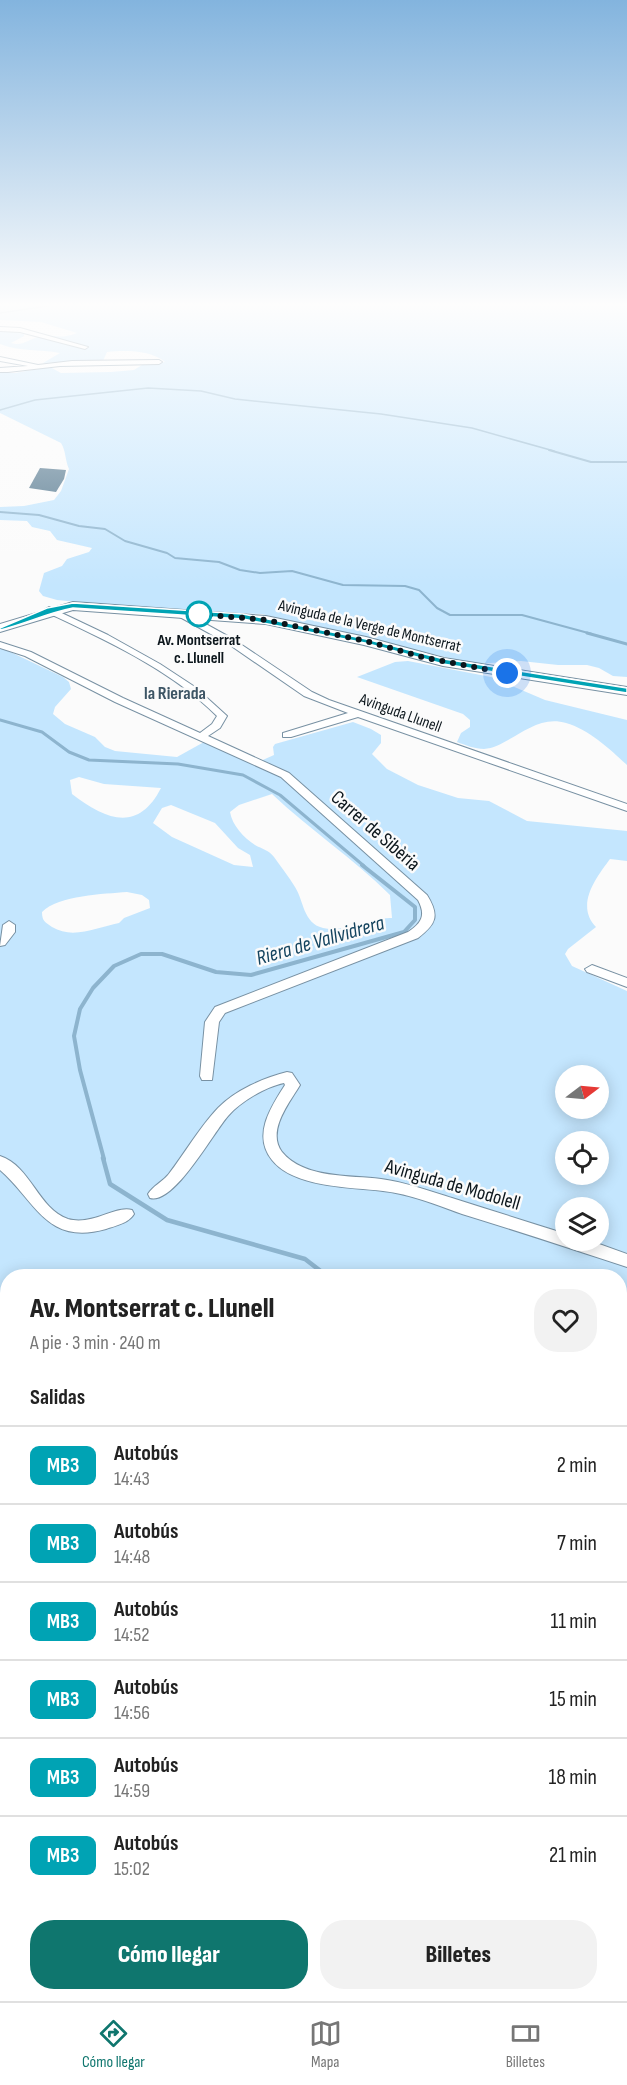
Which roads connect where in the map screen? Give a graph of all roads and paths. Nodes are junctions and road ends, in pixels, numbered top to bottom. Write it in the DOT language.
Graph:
graph roads {
  1 [pos="49,610"];
  2 [pos="181,614"];
  3 [pos="0,628"];
  4 [pos="0,645"];
  5 [pos="627,691"];
  6 [pos="357,714"];
  7 [pos="287,735"];
  8 [pos="202,736"];
  9 [pos="627,807"];
  10 [pos="5,922"];
  11 [pos="0,942"];
  12 [pos="592,969"];
  13 [pos="627,983"];
  14 [pos="207,1076"];
  15 [pos="0,1162"];
  16 [pos="156,1194"];
  17 [pos="126,1214"];
  18 [pos="555,1236"];
  19 [pos="598,1251"];
  20 [pos="627,1261"];
  1 -- 2 [label="street, Avinguda de la Verge de Montserrat"];
  1 -- 3 [label="street, Avinguda de la Verge de Montserrat"];
  1 -- 8 [label="street"];
  2 -- 5 [label="street, Avinguda de la Verge de Montserrat"];
  2 -- 6 [label="street, Avinguda Llunell"];
  4 -- 8 [label="street, Carrer de Sibèria"];
  6 -- 7 [label="street"];
  6 -- 9 [label="street, Avinguda Llunell"];
  8 -- 14 [label="street, Carrer de Sibèria"];
  10 -- 11 [label="street"];
  12 -- 13 [label="street"];
  15 -- 17 [label="street"];
  16 -- 18 [label="street, Avinguda de Modolell"];
  19 -- 20 [label="street, Avinguda de Modolell"];
}
